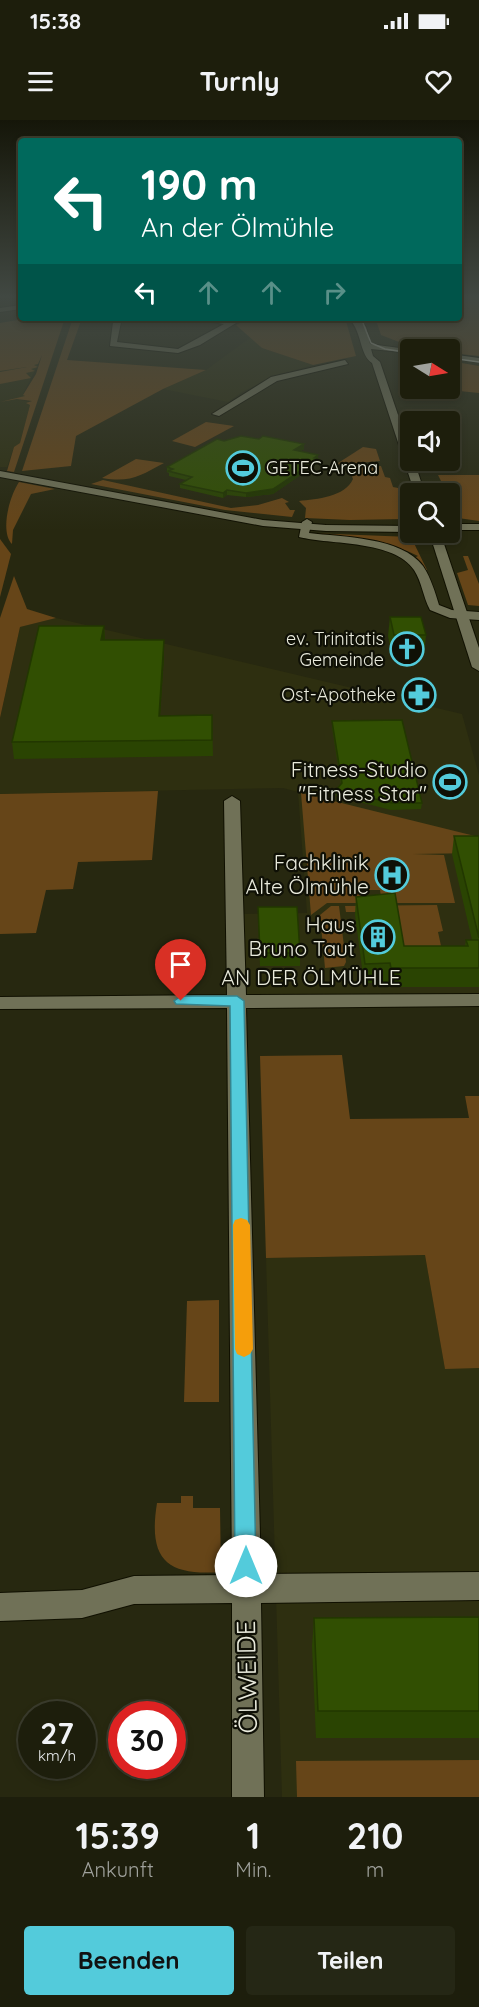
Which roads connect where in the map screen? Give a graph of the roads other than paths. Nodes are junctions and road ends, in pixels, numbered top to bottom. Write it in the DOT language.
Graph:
graph roads {
  1 [pos="292,374"];
  2 [pos="380,374"];
  3 [pos="216,414"];
  4 [pos="0,474"];
  5 [pos="416,483"];
  6 [pos="400,524"];
  7 [pos="306,525"];
  8 [pos="460,527"];
  9 [pos="479,527"];
  10 [pos="400,529"];
  11 [pos="438,543"];
  12 [pos="461,614"];
  13 [pos="479,616"];
  14 [pos="479,667"];
  15 [pos="232,801"];
  16 [pos="479,1000"];
  17 [pos="237,1001"];
  18 [pos="0,1003"];
  19 [pos="479,1586"];
  20 [pos="246,1589"];
  21 [pos="0,1607"];
  22 [pos="248,1797"];
  1 -- 3 [label="street"];
  2 -- 5 [label="street"];
  4 -- 7 [label="street"];
  6 -- 7 [label="street"];
  7 -- 10 [label="street"];
  7 -- 12 [label="street"];
  8 -- 9 [label="street"];
  11 -- 12 [label="street"];
  12 -- 13 [label="street"];
  12 -- 14 [label="street"];
  15 -- 17 [label="street, ÖLWEIDE"];
  16 -- 17 [label="street, AN DER ÖLMÜHLE"];
  17 -- 18 [label="street, AN DER ÖLMÜHLE"];
  17 -- 20 [label="street, ÖLWEIDE"];
  19 -- 20 [label="street"];
  20 -- 21 [label="street"];
  20 -- 22 [label="street, ÖLWEIDE"];
}
